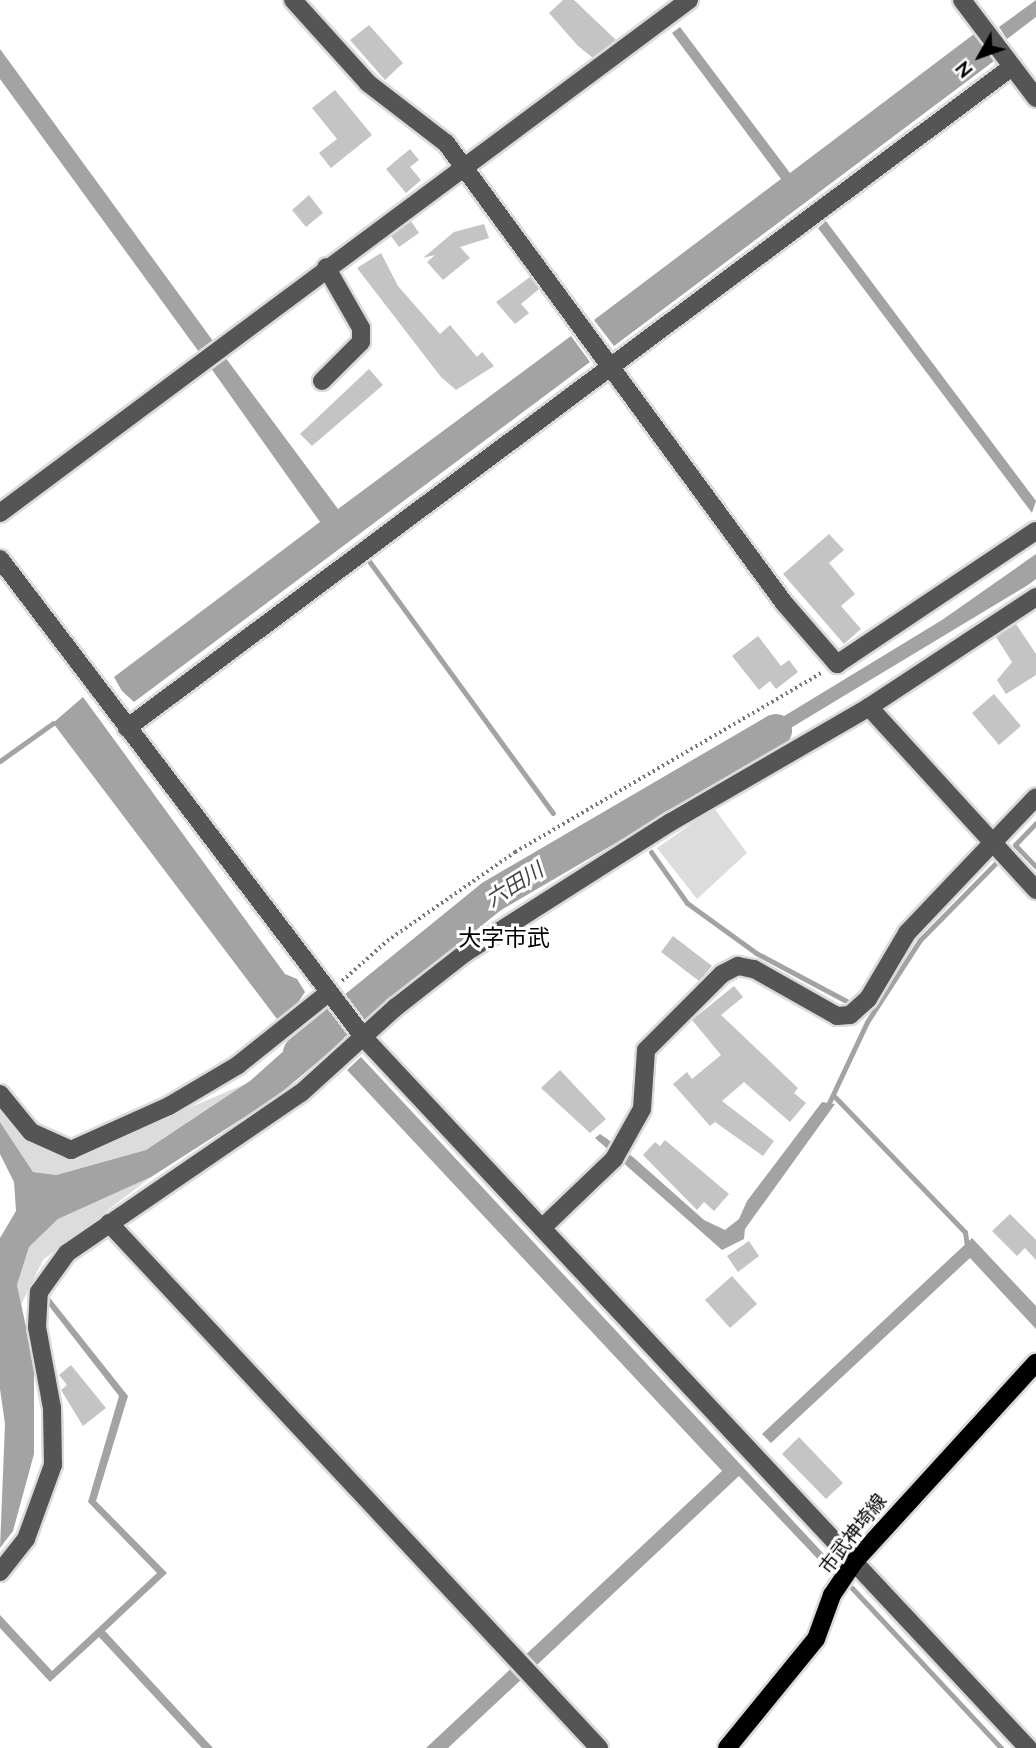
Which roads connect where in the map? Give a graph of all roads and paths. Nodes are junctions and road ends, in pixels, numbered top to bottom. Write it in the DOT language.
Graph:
graph roads {
  1 [pos="293,0"];
  2 [pos="689,0"];
  3 [pos="962,0"];
  4 [pos="1012,66"];
  5 [pos="1036,98"];
  6 [pos="463,166"];
  7 [pos="326,267"];
  8 [pos="611,367"];
  9 [pos="322,381"];
  10 [pos="0,513"];
  11 [pos="1036,531"];
  12 [pos="0,559"];
  13 [pos="1036,597"];
  14 [pos="837,664"];
  15 [pos="869,707"];
  16 [pos="127,728"];
  17 [pos="1036,797"];
  18 [pos="991,842"];
  19 [pos="1036,890"];
  20 [pos="327,994"];
  21 [pos="365,1039"];
  22 [pos="0,1094"];
  23 [pos="109,1223"];
  24 [pos="542,1228"];
  25 [pos="1036,1363"];
  26 [pos="854,1562"];
  27 [pos="0,1572"];
  28 [pos="599,1748"];
  29 [pos="727,1748"];
  30 [pos="1028,1748"];
  1 -- 6 [label="street"];
  2 -- 6 [label="street"];
  3 -- 4 [label="street"];
  4 -- 5 [label="street"];
  4 -- 8 [label="street"];
  6 -- 7 [label="street"];
  6 -- 8 [label="street"];
  7 -- 9 [label="street"];
  7 -- 10 [label="street"];
  8 -- 14 [label="street"];
  8 -- 16 [label="street"];
  11 -- 14 [label="street"];
  12 -- 16 [label="street"];
  13 -- 15 [label="street"];
  14 -- 20 [label="path"];
  15 -- 18 [label="street"];
  15 -- 21 [label="street"];
  16 -- 20 [label="street"];
  17 -- 18 [label="street"];
  18 -- 19 [label="street"];
  18 -- 24 [label="street"];
  20 -- 21 [label="street"];
  20 -- 22 [label="street"];
  21 -- 23 [label="street"];
  21 -- 24 [label="street"];
  23 -- 27 [label="street"];
  23 -- 28 [label="street"];
  24 -- 26 [label="street"];
  25 -- 26 [label="main road, 市武神埼線"];
  26 -- 29 [label="main road, 市武神埼線"];
  26 -- 30 [label="street"];
}
